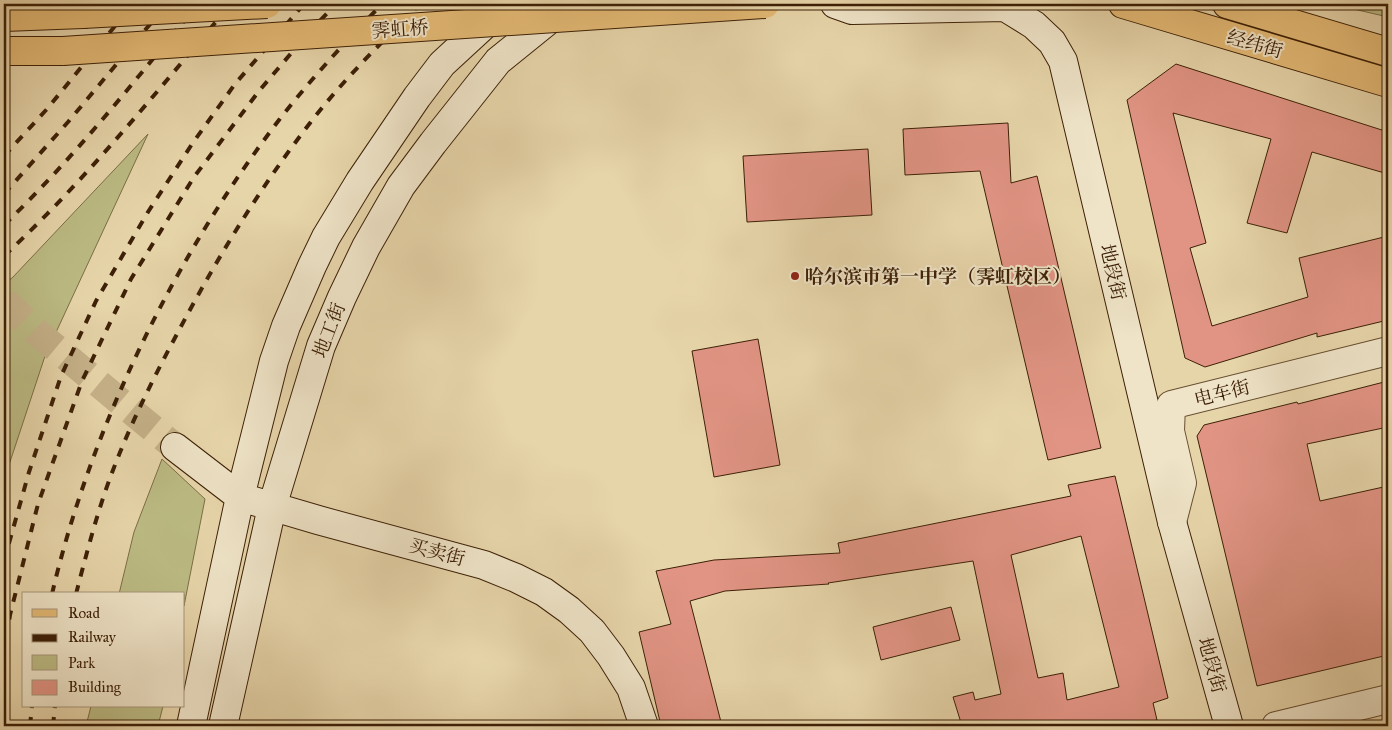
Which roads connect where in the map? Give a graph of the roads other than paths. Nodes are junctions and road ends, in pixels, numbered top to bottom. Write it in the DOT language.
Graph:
graph roads {
  1 [pos="11,4"];
  2 [pos="267,4"];
  3 [pos="507,4"];
  4 [pos="569,4"];
  5 [pos="766,4"];
  6 [pos="835,4"];
  7 [pos="1123,4"];
  8 [pos="1227,4"];
  9 [pos="70,15"];
  10 [pos="4,17"];
  11 [pos="4,51"];
  12 [pos="1388,52"];
  13 [pos="1388,83"];
  14 [pos="1388,351"];
  15 [pos="175,447"];
  16 [pos="240,497"];
  17 [pos="272,507"];
  18 [pos="1172,522"];
  19 [pos="1388,699"];
  20 [pos="191,726"];
  21 [pos="223,726"];
  22 [pos="644,726"];
  23 [pos="1229,726"];
  24 [pos="1276,726"];
  1 -- 9 [label="main road"];
  2 -- 9 [label="main road, bridge"];
  3 -- 16 [label="main road"];
  4 -- 17 [label="main road, 地工街"];
  5 -- 11 [label="main road, 霁虹桥, bridge"];
  6 -- 18 [label="main road, 地段街"];
  7 -- 13 [label="main road, 经纬街"];
  8 -- 12 [label="main road, 经纬街"];
  9 -- 10 [label="main road"];
  14 -- 18 [label="main road, 电车街"];
  15 -- 16 [label="main road, 买卖街"];
  16 -- 17 [label="main road, 买卖街"];
  16 -- 20 [label="main road"];
  17 -- 21 [label="main road, 地工街"];
  17 -- 22 [label="main road, 买卖街"];
  18 -- 23 [label="main road, 地段街"];
  19 -- 24 [label="main road"];
}
